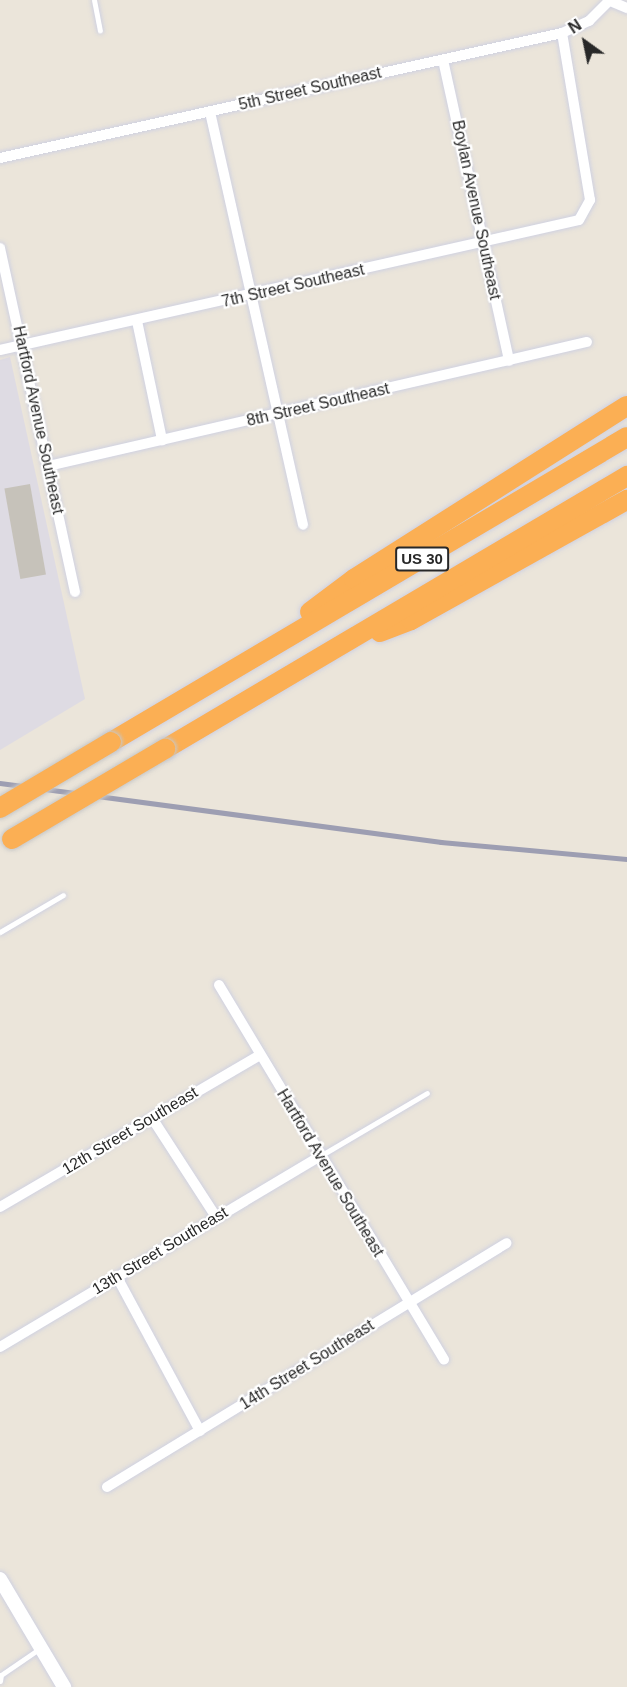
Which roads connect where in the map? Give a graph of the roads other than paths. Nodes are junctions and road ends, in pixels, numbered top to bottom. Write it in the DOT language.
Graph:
graph roads {
  1 [pos="94,0"];
  2 [pos="610,0"];
  3 [pos="627,8"];
  4 [pos="100,30"];
  5 [pos="562,33"];
  6 [pos="443,60"];
  7 [pos="210,112"];
  8 [pos="0,158"];
  9 [pos="483,243"];
  10 [pos="0,248"];
  11 [pos="251,295"];
  12 [pos="137,321"];
  13 [pos="587,342"];
  14 [pos="21,345"];
  15 [pos="0,350"];
  16 [pos="508,361"];
  17 [pos="627,406"];
  18 [pos="278,414"];
  19 [pos="627,437"];
  20 [pos="162,440"];
  21 [pos="48,466"];
  22 [pos="627,476"];
  23 [pos="627,500"];
  24 [pos="303,525"];
  25 [pos="75,592"];
  26 [pos="319,657"];
  27 [pos="216,680"];
  28 [pos="0,808"];
  29 [pos="6,842"];
  30 [pos="63,895"];
  31 [pos="0,932"];
  32 [pos="219,985"];
  33 [pos="260,1055"];
  34 [pos="427,1093"];
  35 [pos="152,1118"];
  36 [pos="320,1156"];
  37 [pos="0,1207"];
  38 [pos="216,1218"];
  39 [pos="506,1243"];
  40 [pos="117,1277"];
  41 [pos="408,1303"];
  42 [pos="0,1347"];
  43 [pos="444,1360"];
  44 [pos="200,1431"];
  45 [pos="107,1487"];
  46 [pos="0,1579"];
  47 [pos="41,1648"];
  48 [pos="0,1684"];
  49 [pos="64,1687"];
  1 -- 4 [label="lane"];
  2 -- 3 [label="street"];
  2 -- 5 [label="street, 5th Street Southeast"];
  5 -- 6 [label="street, 5th Street Southeast"];
  5 -- 9 [label="street, 7th Street Southeast"];
  6 -- 7 [label="street, 5th Street Southeast"];
  6 -- 9 [label="street, Boylan Avenue Southeast"];
  7 -- 8 [label="street, 5th Street Southeast"];
  7 -- 11 [label="street"];
  9 -- 11 [label="street, 7th Street Southeast"];
  9 -- 16 [label="street, Boylan Avenue Southeast"];
  10 -- 14 [label="street, Hartford Avenue Southeast"];
  11 -- 12 [label="street, 7th Street Southeast"];
  11 -- 18 [label="street"];
  12 -- 14 [label="street, 7th Street Southeast"];
  12 -- 20 [label="street"];
  13 -- 16 [label="street, 8th Street Southeast"];
  14 -- 15 [label="street, 7th Street Southeast"];
  14 -- 21 [label="street, Hartford Avenue Southeast"];
  16 -- 18 [label="street, 8th Street Southeast"];
  17 -- 27 [label="highway"];
  18 -- 20 [label="street, 8th Street Southeast"];
  18 -- 24 [label="street"];
  19 -- 27 [label="highway, US 30"];
  20 -- 21 [label="street, 8th Street Southeast"];
  21 -- 25 [label="street, Hartford Avenue Southeast"];
  22 -- 26 [label="highway, US 30"];
  23 -- 26 [label="highway"];
  26 -- 29 [label="highway, US 30, bridge"];
  27 -- 28 [label="highway, US 30, bridge"];
  30 -- 31 [label="lane"];
  32 -- 33 [label="street, Hartford Avenue Southeast"];
  33 -- 35 [label="street, 12th Street Southeast"];
  33 -- 36 [label="street, Hartford Avenue Southeast"];
  34 -- 36 [label="lane"];
  35 -- 37 [label="street, 12th Street Southeast"];
  35 -- 38 [label="street"];
  36 -- 38 [label="street, 13th Street Southeast"];
  36 -- 41 [label="street, Hartford Avenue Southeast"];
  38 -- 40 [label="street, 13th Street Southeast"];
  39 -- 41 [label="street, 14th Street Southeast"];
  40 -- 42 [label="street, 13th Street Southeast"];
  40 -- 44 [label="street"];
  41 -- 43 [label="street, Hartford Avenue Southeast"];
  41 -- 44 [label="street, 14th Street Southeast"];
  44 -- 45 [label="street, 14th Street Southeast"];
  46 -- 47 [label="street"];
  47 -- 48 [label="lane"];
  47 -- 49 [label="street"];
}
